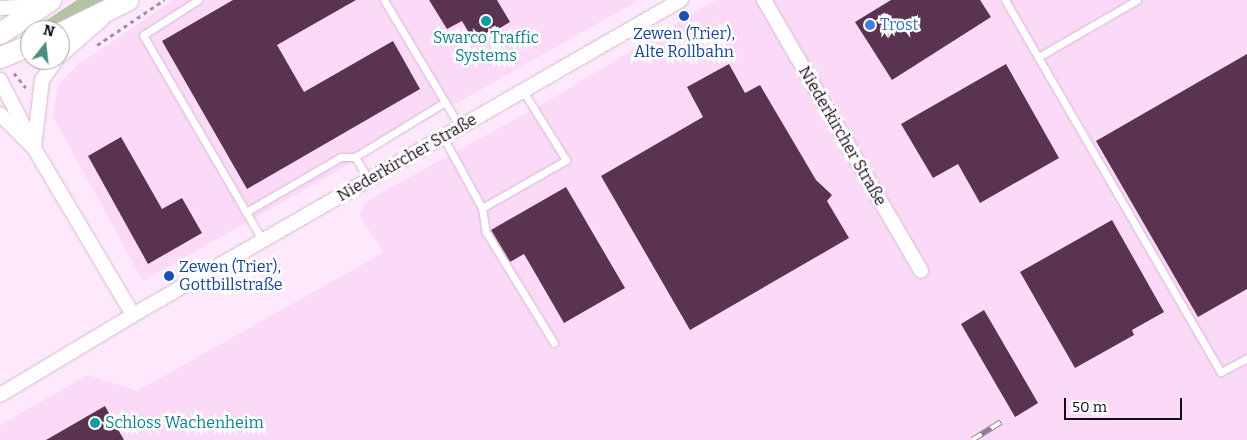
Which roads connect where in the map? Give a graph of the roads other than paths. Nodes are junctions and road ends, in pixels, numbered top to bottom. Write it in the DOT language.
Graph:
graph roads {
  1 [pos="198,0"];
  2 [pos="384,0"];
  3 [pos="681,0"];
  4 [pos="764,0"];
  5 [pos="1005,0"];
  6 [pos="1137,0"];
  7 [pos="46,2"];
  8 [pos="120,4"];
  9 [pos="0,8"];
  10 [pos="70,28"];
  11 [pos="0,33"];
  12 [pos="70,47"];
  13 [pos="20,49"];
  14 [pos="1,56"];
  15 [pos="1040,56"];
  16 [pos="49,70"];
  17 [pos="0,80"];
  18 [pos="523,91"];
  19 [pos="445,102"];
  20 [pos="0,115"];
  21 [pos="460,127"];
  22 [pos="443,137"];
  23 [pos="34,148"];
  24 [pos="354,156"];
  25 [pos="369,180"];
  26 [pos="482,208"];
  27 [pos="246,212"];
  28 [pos="263,241"];
  29 [pos="921,271"];
  30 [pos="133,315"];
  31 [pos="554,343"];
  32 [pos="1247,358"];
  33 [pos="0,396"];
  1 -- 27 [label="lane"];
  2 -- 19 [label="lane"];
  3 -- 18 [label="street, Niederkircher Straße"];
  4 -- 29 [label="street, Niederkircher Straße"];
  5 -- 15 [label="lane"];
  6 -- 15 [label="lane"];
  7 -- 9 [label="street"];
  7 -- 11 [label="main road"];
  8 -- 10 [label="main road"];
  8 -- 12 [label="street"];
  13 -- 14 [label="main road"];
  15 -- 32 [label="lane"];
  16 -- 23 [label="street"];
  17 -- 23 [label="street"];
  18 -- 21 [label="street, Niederkircher Straße"];
  18 -- 26 [label="lane"];
  19 -- 21 [label="lane"];
  19 -- 24 [label="lane"];
  20 -- 23 [label="street"];
  21 -- 22 [label="street, Niederkircher Straße"];
  22 -- 25 [label="street, Niederkircher Straße"];
  22 -- 26 [label="lane"];
  23 -- 30 [label="street"];
  24 -- 25 [label="lane"];
  24 -- 27 [label="lane"];
  25 -- 28 [label="street, Niederkircher Straße"];
  26 -- 31 [label="lane"];
  27 -- 28 [label="lane"];
  28 -- 30 [label="street, Niederkircher Straße"];
  30 -- 33 [label="street, Niederkircher Straße"];
}
